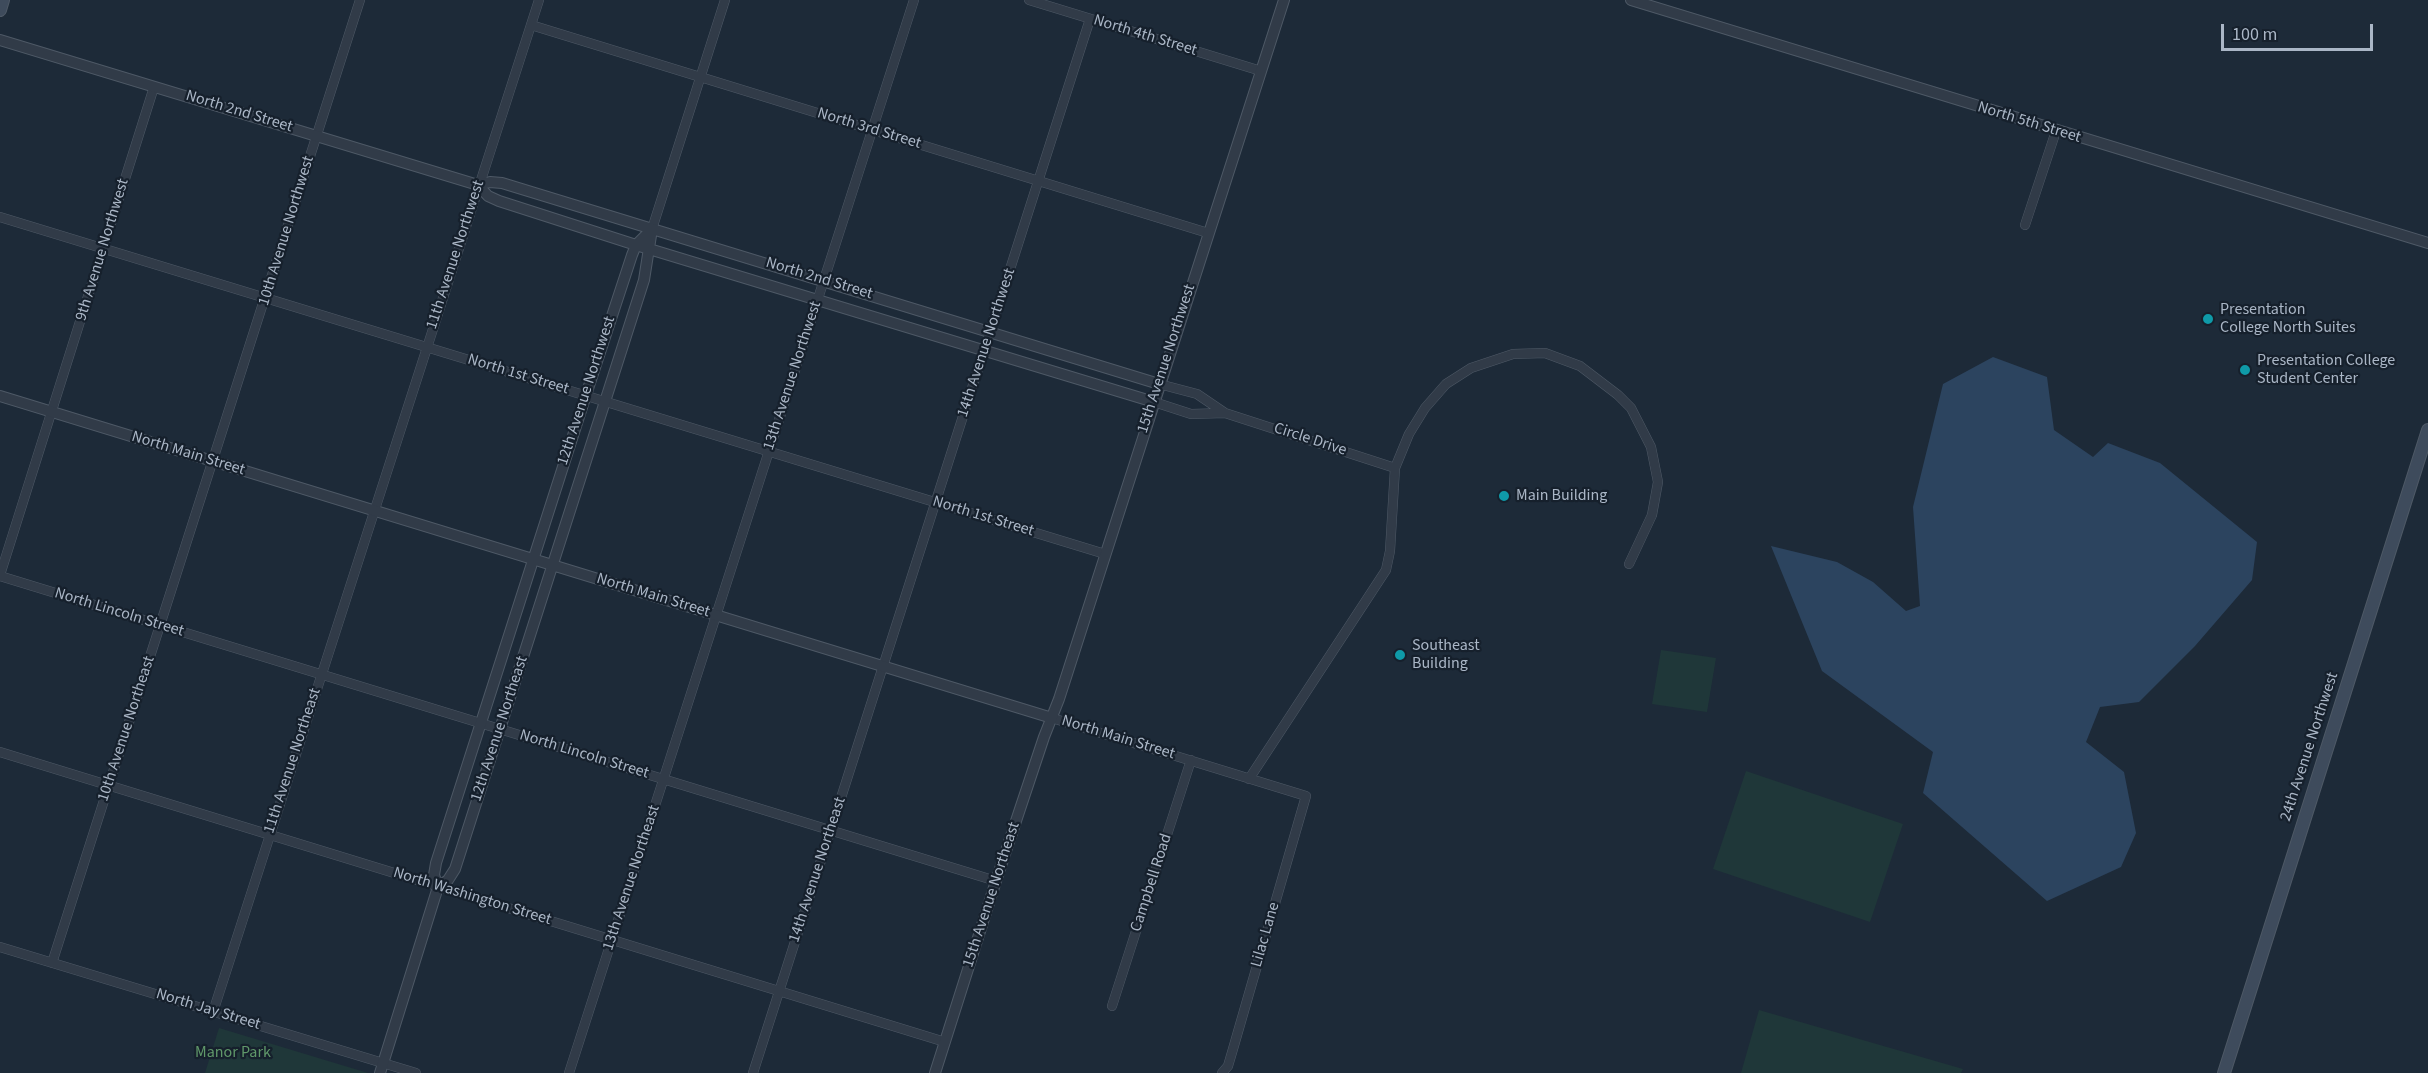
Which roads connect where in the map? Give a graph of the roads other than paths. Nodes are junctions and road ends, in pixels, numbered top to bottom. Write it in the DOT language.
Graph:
graph roads {
  1 [pos="3,0"];
  2 [pos="360,0"];
  3 [pos="539,0"];
  4 [pos="725,0"];
  5 [pos="914,0"];
  6 [pos="1029,0"];
  7 [pos="1284,0"];
  8 [pos="1631,0"];
  9 [pos="0,10"];
  10 [pos="1090,19"];
  11 [pos="531,25"];
  12 [pos="0,40"];
  13 [pos="1261,71"];
  14 [pos="700,76"];
  15 [pos="154,87"];
  16 [pos="873,130"];
  17 [pos="2056,131"];
  18 [pos="317,136"];
  19 [pos="1039,180"];
  20 [pos="478,185"];
  21 [pos="0,217"];
  22 [pos="2025,225"];
  23 [pos="652,229"];
  24 [pos="1208,233"];
  25 [pos="2428,243"];
  26 [pos="636,244"];
  27 [pos="104,248"];
  28 [pos="650,249"];
  29 [pos="824,280"];
  30 [pos="266,298"];
  31 [pos="818,299"];
  32 [pos="990,332"];
  33 [pos="426,347"];
  34 [pos="985,350"];
  35 [pos="1159,384"];
  36 [pos="586,395"];
  37 [pos="0,396"];
  38 [pos="606,401"];
  39 [pos="1154,402"];
  40 [pos="51,412"];
  41 [pos="1225,413"];
  42 [pos="2428,430"];
  43 [pos="769,451"];
  44 [pos="213,461"];
  45 [pos="1395,468"];
  46 [pos="936,503"];
  47 [pos="374,511"];
  48 [pos="1105,554"];
  49 [pos="533,559"];
  50 [pos="1629,564"];
  51 [pos="552,565"];
  52 [pos="0,575"];
  53 [pos="715,615"];
  54 [pos="161,626"];
  55 [pos="883,666"];
  56 [pos="321,674"];
  57 [pos="1052,718"];
  58 [pos="481,723"];
  59 [pos="500,729"];
  60 [pos="0,753"];
  61 [pos="1191,760"];
  62 [pos="1249,779"];
  63 [pos="664,780"];
  64 [pos="109,786"];
  65 [pos="1306,796"];
  66 [pos="831,830"];
  67 [pos="270,835"];
  68 [pos="996,881"];
  69 [pos="438,887"];
  70 [pos="611,940"];
  71 [pos="0,946"];
  72 [pos="52,963"];
  73 [pos="780,991"];
  74 [pos="1112,1006"];
  75 [pos="213,1012"];
  76 [pos="945,1042"];
  77 [pos="382,1068"];
  78 [pos="416,1073"];
  79 [pos="569,1073"];
  80 [pos="753,1073"];
  81 [pos="935,1073"];
  82 [pos="1222,1073"];
  83 [pos="2224,1073"];
  1 -- 9 [label="main road"];
  2 -- 18 [label="street, 10th Avenue Northwest"];
  3 -- 11 [label="street, 11th Avenue Northwest"];
  4 -- 14 [label="street, 12th Avenue Northwest"];
  5 -- 16 [label="street, 13th Avenue Northwest"];
  6 -- 10 [label="street, North 4th Street"];
  7 -- 13 [label="street, 15th Avenue Northwest"];
  8 -- 17 [label="street, North 5th Street"];
  10 -- 13 [label="street, North 4th Street"];
  10 -- 19 [label="street, 14th Avenue Northwest"];
  11 -- 14 [label="street, North 3rd Street"];
  11 -- 20 [label="street, 11th Avenue Northwest"];
  12 -- 15 [label="street, North 2nd Street"];
  13 -- 24 [label="street, 15th Avenue Northwest"];
  14 -- 16 [label="street, North 3rd Street"];
  14 -- 23 [label="street, 12th Avenue Northwest"];
  15 -- 18 [label="street, North 2nd Street"];
  15 -- 27 [label="street, 9th Avenue Northwest"];
  16 -- 19 [label="street, North 3rd Street"];
  16 -- 29 [label="street, 13th Avenue Northwest"];
  17 -- 22 [label="street"];
  17 -- 25 [label="street, North 5th Street"];
  18 -- 20 [label="street, North 2nd Street"];
  18 -- 30 [label="street, 10th Avenue Northwest"];
  19 -- 24 [label="street, North 3rd Street"];
  19 -- 32 [label="street, 14th Avenue Northwest"];
  20 -- 23 [label="street, North 2nd Street"];
  20 -- 26 [label="street, North 2nd Street"];
  20 -- 33 [label="street, 11th Avenue Northwest"];
  21 -- 27 [label="street, North 1st Street"];
  23 -- 26 [label="street, 12th Avenue Northwest"];
  23 -- 28 [label="street, 12th Avenue Northwest"];
  23 -- 29 [label="street, North 2nd Street"];
  24 -- 35 [label="street, 15th Avenue Northwest"];
  26 -- 28 [label="street, North 2nd Street"];
  26 -- 36 [label="street, 12th Avenue Northwest"];
  27 -- 30 [label="street, North 1st Street"];
  27 -- 40 [label="street, 9th Avenue Northwest"];
  28 -- 31 [label="street, North 2nd Street"];
  28 -- 38 [label="street, 12th Avenue Northwest"];
  29 -- 31 [label="street, 13th Avenue Northwest"];
  29 -- 32 [label="street, North 2nd Street"];
  30 -- 33 [label="street, North 1st Street"];
  30 -- 44 [label="street, 10th Avenue Northwest"];
  31 -- 34 [label="street, North 2nd Street"];
  31 -- 43 [label="street, 13th Avenue Northwest"];
  32 -- 34 [label="street, 14th Avenue Northwest"];
  32 -- 35 [label="street, North 2nd Street"];
  33 -- 36 [label="street, North 1st Street"];
  33 -- 47 [label="street, 11th Avenue Northwest"];
  34 -- 39 [label="street, North 2nd Street"];
  34 -- 46 [label="street, 14th Avenue Northwest"];
  35 -- 39 [label="street, 15th Avenue Northwest"];
  35 -- 41 [label="street, Circle Drive"];
  36 -- 38 [label="street, North 1st Street"];
  36 -- 49 [label="street, 12th Avenue Northwest"];
  37 -- 40 [label="street, North Main Street"];
  38 -- 43 [label="street, North 1st Street"];
  38 -- 51 [label="street, 12th Avenue Northwest"];
  39 -- 41 [label="street, Circle Drive"];
  39 -- 48 [label="street, 15th Avenue Northwest"];
  40 -- 44 [label="street, North Main Street"];
  40 -- 52 [label="street, 9th Avenue Northwest"];
  41 -- 45 [label="street, Circle Drive"];
  42 -- 83 [label="main road, 24th Avenue Northwest"];
  43 -- 46 [label="street, North 1st Street"];
  43 -- 53 [label="street, 13th Avenue Northwest"];
  44 -- 47 [label="street, North Main Street"];
  44 -- 54 [label="street, 10th Avenue Northeast"];
  45 -- 50 [label="street"];
  45 -- 62 [label="street"];
  46 -- 48 [label="street, North 1st Street"];
  46 -- 55 [label="street, 14th Avenue Northwest"];
  47 -- 49 [label="street, North Main Street"];
  47 -- 56 [label="street, 11th Avenue Northeast"];
  48 -- 57 [label="street, 15th Avenue Northwest"];
  49 -- 51 [label="street, North Main Street"];
  49 -- 58 [label="street, 12th Avenue Northeast"];
  51 -- 53 [label="street, North Main Street"];
  51 -- 59 [label="street, 12th Avenue Northeast"];
  52 -- 54 [label="street, North Lincoln Street"];
  53 -- 55 [label="street, North Main Street"];
  53 -- 63 [label="street, 13th Avenue Northeast"];
  54 -- 56 [label="street, North Lincoln Street"];
  54 -- 64 [label="street, 10th Avenue Northeast"];
  55 -- 57 [label="street, North Main Street"];
  55 -- 66 [label="street, 14th Avenue Northeast"];
  56 -- 58 [label="street, North Lincoln Street"];
  56 -- 67 [label="street, 11th Avenue Northeast"];
  57 -- 61 [label="street, North Main Street"];
  57 -- 68 [label="street, 15th Avenue Northeast"];
  58 -- 59 [label="street, North Lincoln Street"];
  58 -- 69 [label="street, 12th Avenue Northeast"];
  59 -- 63 [label="street, North Lincoln Street"];
  59 -- 69 [label="street, 12th Avenue Northeast"];
  60 -- 64 [label="street, North Washington Street"];
  61 -- 62 [label="street, North Main Street"];
  61 -- 74 [label="street, Campbell Road"];
  62 -- 65 [label="street, North Main Street"];
  63 -- 66 [label="street, North Lincoln Street"];
  63 -- 70 [label="street, 13th Avenue Northeast"];
  64 -- 67 [label="street, North Washington Street"];
  64 -- 72 [label="street, 10th Avenue Northeast"];
  65 -- 82 [label="street, Lilac Lane"];
  66 -- 68 [label="street, North Lincoln Street"];
  66 -- 73 [label="street, 14th Avenue Northeast"];
  67 -- 69 [label="street, North Washington Street"];
  67 -- 75 [label="street, 11th Avenue Northeast"];
  68 -- 76 [label="street, 15th Avenue Northeast"];
  69 -- 70 [label="street, North Washington Street"];
  69 -- 77 [label="street, 12th Avenue Northeast"];
  70 -- 73 [label="street, North Washington Street"];
  70 -- 79 [label="street, 13th Avenue Northeast"];
  71 -- 72 [label="street, North Jay Street"];
  72 -- 75 [label="street, North Jay Street"];
  73 -- 76 [label="street, North Washington Street"];
  73 -- 80 [label="street, 14th Avenue Northeast"];
  75 -- 77 [label="street, North Jay Street"];
  76 -- 81 [label="street, 15th Avenue Northeast"];
  77 -- 78 [label="street, North Jay Street"];
}
